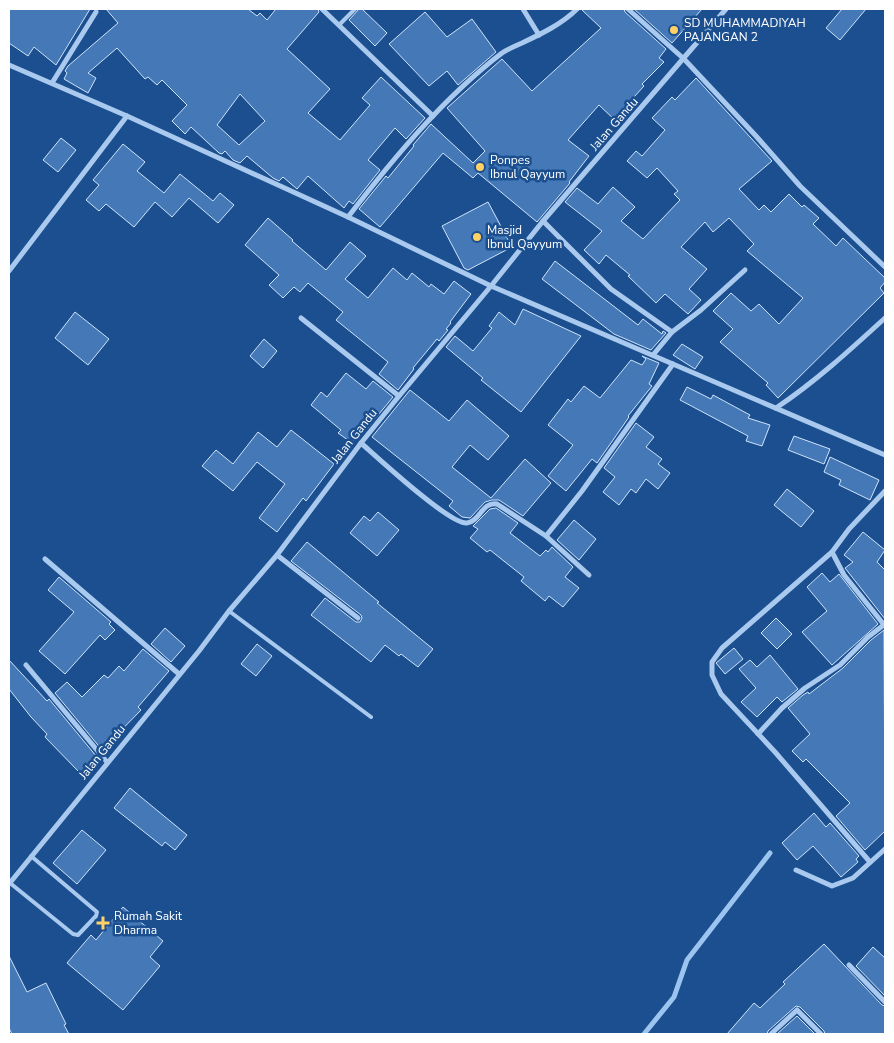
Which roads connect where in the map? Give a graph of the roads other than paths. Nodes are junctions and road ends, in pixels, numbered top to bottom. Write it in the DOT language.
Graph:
graph roads {
  1 [pos="322,9"];
  2 [pos="355,9"];
  3 [pos="523,9"];
  4 [pos="577,9"];
  5 [pos="628,9"];
  6 [pos="726,9"];
  7 [pos="96,12"];
  8 [pos="338,25"];
  9 [pos="539,34"];
  10 [pos="684,59"];
  11 [pos="9,65"];
  12 [pos="52,83"];
  13 [pos="127,116"];
  14 [pos="433,116"];
  15 [pos="348,218"];
  16 [pos="543,221"];
  17 [pos="885,267"];
  18 [pos="9,270"];
  19 [pos="745,270"];
  20 [pos="491,286"];
  21 [pos="301,318"];
  22 [pos="885,318"];
  23 [pos="672,332"];
  24 [pos="653,355"];
  25 [pos="673,364"];
  26 [pos="399,396"];
  27 [pos="776,408"];
  28 [pos="361,443"];
  29 [pos="885,455"];
  30 [pos="885,491"];
  31 [pos="546,536"];
  32 [pos="832,552"];
  33 [pos="277,554"];
  34 [pos="45,559"];
  35 [pos="589,575"];
  36 [pos="229,611"];
  37 [pos="358,618"];
  38 [pos="885,625"];
  39 [pos="26,665"];
  40 [pos="179,674"];
  41 [pos="371,717"];
  42 [pos="758,734"];
  43 [pos="107,762"];
  44 [pos="885,849"];
  45 [pos="32,856"];
  46 [pos="870,862"];
  47 [pos="796,870"];
  48 [pos="9,883"];
  49 [pos="849,965"];
  50 [pos="885,1002"];
  51 [pos="771,1034"];
  52 [pos="821,1034"];
  1 -- 8 [label="street"];
  2 -- 8 [label="lane"];
  3 -- 9 [label="street"];
  4 -- 9 [label="street"];
  5 -- 10 [label="street"];
  6 -- 10 [label="street, Jalan Gandu"];
  7 -- 12 [label="street"];
  8 -- 14 [label="street"];
  9 -- 14 [label="street"];
  10 -- 16 [label="street, Jalan Gandu"];
  10 -- 17 [label="street"];
  11 -- 12 [label="street"];
  12 -- 13 [label="street"];
  13 -- 15 [label="street"];
  13 -- 18 [label="street"];
  14 -- 15 [label="street"];
  15 -- 20 [label="street"];
  16 -- 20 [label="street, Jalan Gandu"];
  16 -- 23 [label="street"];
  19 -- 23 [label="street"];
  20 -- 24 [label="street"];
  20 -- 26 [label="street, Jalan Gandu"];
  21 -- 26 [label="street"];
  22 -- 27 [label="street"];
  23 -- 24 [label="street"];
  24 -- 25 [label="street"];
  25 -- 27 [label="street"];
  25 -- 31 [label="street"];
  26 -- 28 [label="street, Jalan Gandu"];
  27 -- 29 [label="street"];
  28 -- 31 [label="street"];
  28 -- 33 [label="street, Jalan Gandu"];
  30 -- 32 [label="street"];
  31 -- 35 [label="street"];
  32 -- 38 [label="street"];
  32 -- 42 [label="street"];
  33 -- 36 [label="street, Jalan Gandu"];
  33 -- 37 [label="street"];
  34 -- 40 [label="street"];
  36 -- 40 [label="street, Jalan Gandu"];
  36 -- 41 [label="lane"];
  38 -- 42 [label="street"];
  39 -- 43 [label="street"];
  40 -- 43 [label="street, Jalan Gandu"];
  42 -- 46 [label="street"];
  43 -- 45 [label="street, Jalan Gandu"];
  44 -- 46 [label="street"];
  45 -- 48 [label="street, Jalan Gandu"];
  45 -- 48 [label="lane"];
  46 -- 47 [label="street"];
  49 -- 50 [label="street"];
  51 -- 52 [label="street"];
}
